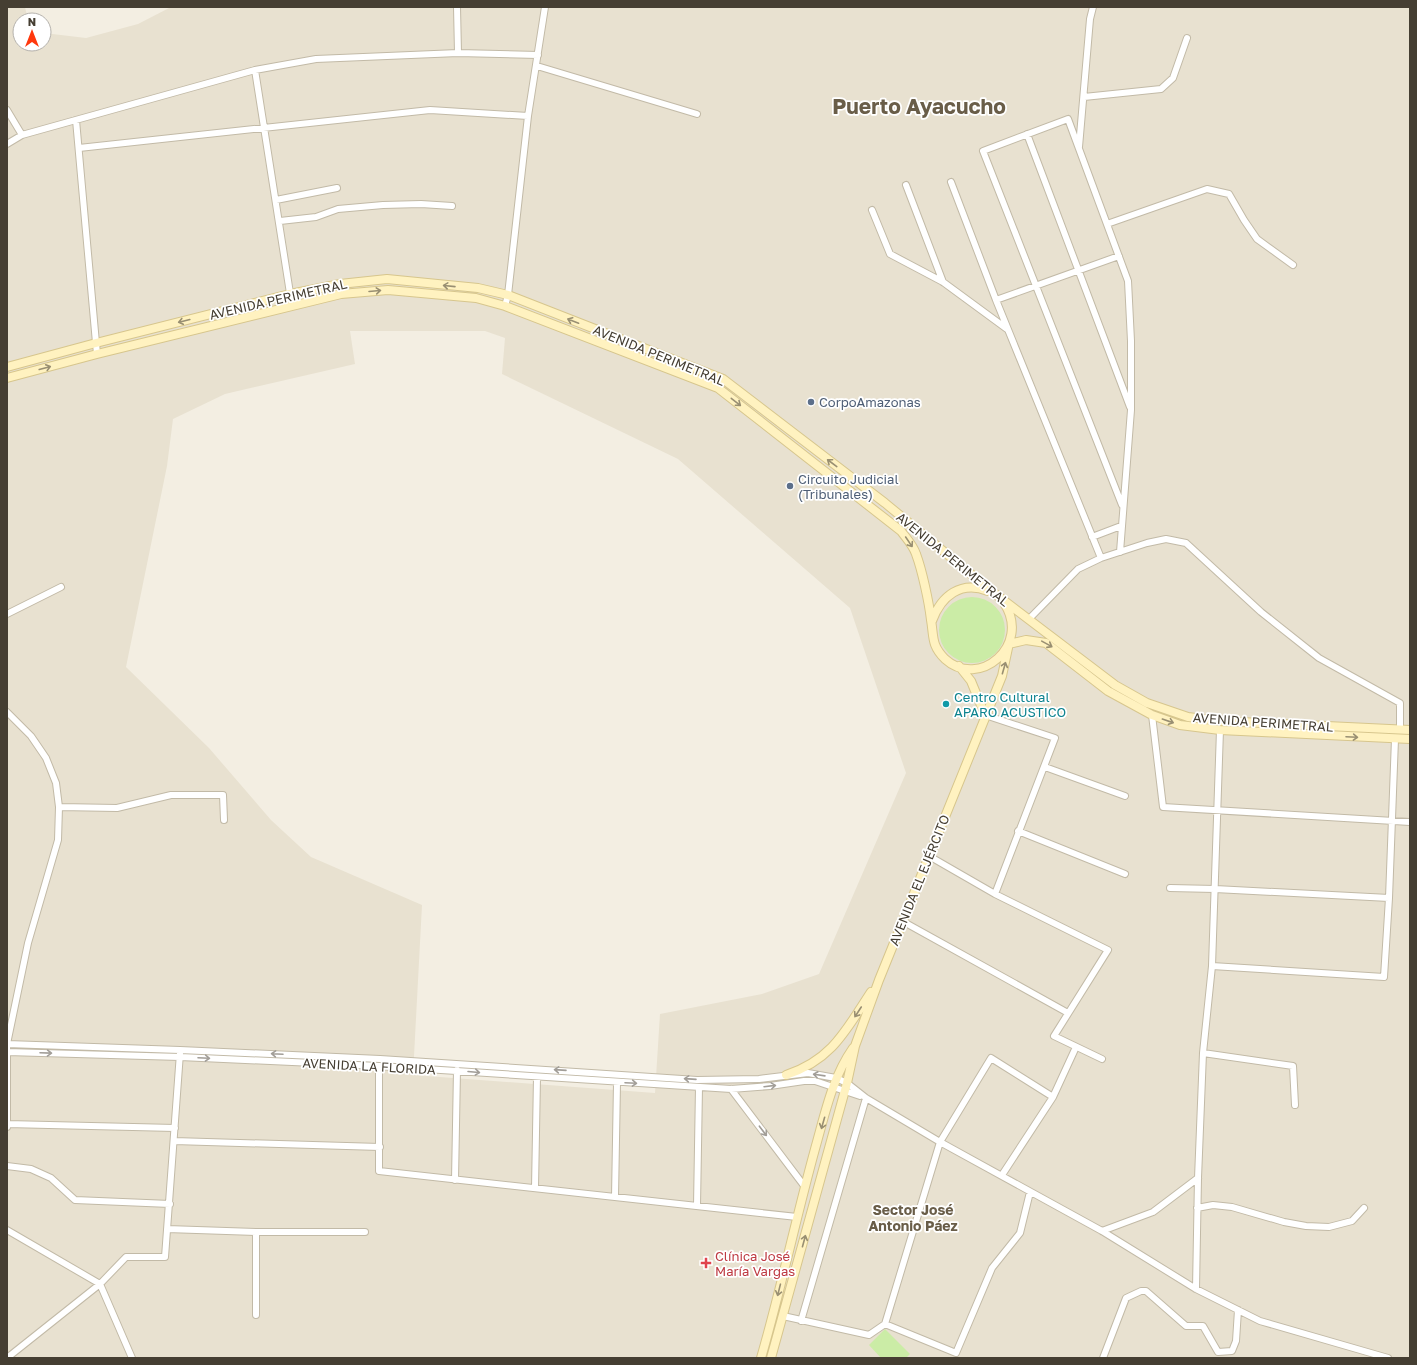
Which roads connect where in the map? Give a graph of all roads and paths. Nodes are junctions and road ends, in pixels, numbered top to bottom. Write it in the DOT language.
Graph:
graph roads {
  1 [pos="457,7"];
  2 [pos="546,7"];
  3 [pos="1093,7"];
  4 [pos="1187,38"];
  5 [pos="458,53"];
  6 [pos="538,55"];
  7 [pos="537,66"];
  8 [pos="255,70"];
  9 [pos="1084,98"];
  10 [pos="7,110"];
  11 [pos="697,114"];
  12 [pos="528,116"];
  13 [pos="76,120"];
  14 [pos="265,128"];
  15 [pos="1027,134"];
  16 [pos="22,135"];
  17 [pos="7,144"];
  18 [pos="79,148"];
  19 [pos="1079,148"];
  20 [pos="951,182"];
  21 [pos="906,185"];
  22 [pos="337,188"];
  23 [pos="276,200"];
  24 [pos="452,206"];
  25 [pos="872,210"];
  26 [pos="280,222"];
  27 [pos="1107,224"];
  28 [pos="1119,256"];
  29 [pos="1293,265"];
  30 [pos="1078,271"];
  31 [pos="943,282"];
  32 [pos="1036,285"];
  33 [pos="290,294"];
  34 [pos="508,295"];
  35 [pos="996,300"];
  36 [pos="292,306"];
  37 [pos="505,306"];
  38 [pos="1009,330"];
  39 [pos="96,343"];
  40 [pos="97,354"];
  41 [pos="7,367"];
  42 [pos="7,378"];
  43 [pos="1131,410"];
  44 [pos="1122,505"];
  45 [pos="1121,526"];
  46 [pos="1092,537"];
  47 [pos="1120,552"];
  48 [pos="1101,558"];
  49 [pos="61,587"];
  50 [pos="994,594"];
  51 [pos="7,614"];
  52 [pos="1029,619"];
  53 [pos="932,621"];
  54 [pos="1009,645"];
  55 [pos="959,666"];
  56 [pos="7,712"];
  57 [pos="985,714"];
  58 [pos="1152,715"];
  59 [pos="1220,730"];
  60 [pos="1400,730"];
  61 [pos="1410,730"];
  62 [pos="1395,739"];
  63 [pos="1410,739"];
  64 [pos="1045,767"];
  65 [pos="1125,796"];
  66 [pos="59,807"];
  67 [pos="1217,810"];
  68 [pos="224,820"];
  69 [pos="1393,821"];
  70 [pos="1410,822"];
  71 [pos="1018,831"];
  72 [pos="929,856"];
  73 [pos="1125,874"];
  74 [pos="1170,888"];
  75 [pos="1216,888"];
  76 [pos="995,894"];
  77 [pos="1389,898"];
  78 [pos="902,921"];
  79 [pos="1212,966"];
  80 [pos="879,980"];
  81 [pos="1068,1013"];
  82 [pos="7,1044"];
  83 [pos="855,1046"];
  84 [pos="1076,1047"];
  85 [pos="180,1050"];
  86 [pos="8,1052"];
  87 [pos="1203,1053"];
  88 [pos="180,1057"];
  89 [pos="1102,1059"];
  90 [pos="379,1066"];
  91 [pos="457,1070"];
  92 [pos="786,1075"];
  93 [pos="537,1077"];
  94 [pos="835,1082"];
  95 [pos="617,1083"];
  96 [pos="846,1086"];
  97 [pos="699,1087"];
  98 [pos="731,1089"];
  99 [pos="1053,1097"];
  100 [pos="866,1098"];
  101 [pos="1295,1105"];
  102 [pos="7,1125"];
  103 [pos="175,1128"];
  104 [pos="174,1141"];
  105 [pos="940,1142"];
  106 [pos="380,1147"];
  107 [pos="7,1166"];
  108 [pos="1002,1175"];
  109 [pos="1198,1178"];
  110 [pos="455,1180"];
  111 [pos="805,1187"];
  112 [pos="535,1188"];
  113 [pos="1030,1192"];
  114 [pos="615,1197"];
  115 [pos="170,1204"];
  116 [pos="697,1206"];
  117 [pos="1197,1208"];
  118 [pos="1364,1208"];
  119 [pos="797,1217"];
  120 [pos="167,1229"];
  121 [pos="7,1230"];
  122 [pos="1102,1231"];
  123 [pos="256,1232"];
  124 [pos="365,1232"];
  125 [pos="100,1284"];
  126 [pos="1196,1289"];
  127 [pos="1238,1310"];
  128 [pos="256,1315"];
  129 [pos="783,1316"];
  130 [pos="801,1320"];
  131 [pos="886,1324"];
  132 [pos="7,1358"];
  133 [pos="132,1358"];
  134 [pos="761,1358"];
  135 [pos="771,1358"];
  136 [pos="1102,1358"];
  137 [pos="1388,1358"];
  1 -- 5 [label="street"];
  2 -- 6 [label="street"];
  3 -- 9 [label="street"];
  4 -- 9 [label="street"];
  5 -- 6 [label="street"];
  5 -- 8 [label="street"];
  6 -- 7 [label="street"];
  7 -- 11 [label="street"];
  7 -- 12 [label="street"];
  8 -- 13 [label="street"];
  8 -- 14 [label="street"];
  9 -- 19 [label="street"];
  10 -- 16 [label="street"];
  12 -- 14 [label="street"];
  12 -- 34 [label="street"];
  13 -- 16 [label="street"];
  13 -- 18 [label="street"];
  14 -- 18 [label="street"];
  14 -- 23 [label="street"];
  15 -- 19 [label="street"];
  15 -- 30 [label="street"];
  15 -- 32 [label="street"];
  16 -- 17 [label="street"];
  18 -- 39 [label="street"];
  19 -- 27 [label="street"];
  20 -- 35 [label="street"];
  21 -- 31 [label="street"];
  22 -- 23 [label="street"];
  23 -- 26 [label="street"];
  24 -- 26 [label="street"];
  25 -- 31 [label="street"];
  26 -- 33 [label="street"];
  27 -- 28 [label="street"];
  27 -- 29 [label="street"];
  28 -- 30 [label="street"];
  28 -- 43 [label="street"];
  30 -- 32 [label="street"];
  30 -- 43 [label="street"];
  31 -- 38 [label="street"];
  32 -- 35 [label="street"];
  32 -- 44 [label="street"];
  34 -- 33 [label="main road, AVENIDA PERIMETRAL, one-way"];
  33 -- 36 [label="street"];
  33 -- 39 [label="main road, AVENIDA PERIMETRAL, one-way"];
  34 -- 37 [label="street"];
  50 -- 34 [label="main road, AVENIDA PERIMETRAL, one-way"];
  35 -- 38 [label="street"];
  36 -- 37 [label="main road, AVENIDA PERIMETRAL, one-way"];
  36 -- 40 [label="main road, AVENIDA PERIMETRAL"];
  37 -- 53 [label="main road, AVENIDA PERIMETRAL, one-way"];
  38 -- 46 [label="street"];
  39 -- 40 [label="street"];
  39 -- 41 [label="main road, AVENIDA PERIMETRAL"];
  42 -- 40 [label="main road, AVENIDA PERIMETRAL, one-way"];
  43 -- 44 [label="street"];
  44 -- 45 [label="street"];
  45 -- 46 [label="street"];
  45 -- 47 [label="street"];
  46 -- 48 [label="street"];
  47 -- 48 [label="street"];
  47 -- 60 [label="street"];
  48 -- 52 [label="street"];
  49 -- 51 [label="street"];
  50 -- 52 [label="main road, AVENIDA PERIMETRAL"];
  50 -- 53 [label="main road"];
  50 -- 54 [label="main road"];
  52 -- 60 [label="main road, AVENIDA PERIMETRAL"];
  53 -- 55 [label="main road"];
  54 -- 55 [label="main road"];
  57 -- 54 [label="main road, AVENIDA EL EJÉRCITO, one-way"];
  54 -- 58 [label="main road, AVENIDA PERIMETRAL, one-way"];
  55 -- 57 [label="main road"];
  56 -- 66 [label="street"];
  57 -- 64 [label="street"];
  57 -- 72 [label="main road, AVENIDA EL EJÉRCITO"];
  58 -- 59 [label="main road, AVENIDA PERIMETRAL, one-way"];
  58 -- 67 [label="street"];
  59 -- 62 [label="main road, AVENIDA PERIMETRAL, one-way"];
  59 -- 67 [label="street"];
  60 -- 61 [label="main road, AVENIDA PERIMETRAL"];
  62 -- 63 [label="main road, AVENIDA PERIMETRAL"];
  62 -- 69 [label="street"];
  64 -- 65 [label="street"];
  64 -- 71 [label="street"];
  66 -- 68 [label="street"];
  66 -- 82 [label="street"];
  67 -- 69 [label="street"];
  67 -- 75 [label="street"];
  69 -- 70 [label="street"];
  69 -- 77 [label="street"];
  71 -- 73 [label="street"];
  71 -- 76 [label="street"];
  72 -- 76 [label="street"];
  72 -- 78 [label="main road, AVENIDA EL EJÉRCITO"];
  74 -- 75 [label="street"];
  75 -- 77 [label="street"];
  75 -- 79 [label="street"];
  76 -- 81 [label="street"];
  77 -- 79 [label="street"];
  78 -- 80 [label="main road, AVENIDA EL EJÉRCITO"];
  78 -- 81 [label="street"];
  79 -- 87 [label="street"];
  80 -- 83 [label="main road, AVENIDA EL EJÉRCITO"];
  80 -- 92 [label="main road, one-way"];
  81 -- 84 [label="street"];
  82 -- 85 [label="street"];
  82 -- 86 [label="street"];
  83 -- 94 [label="main road, AVENIDA EL EJÉRCITO"];
  83 -- 96 [label="main road, AVENIDA EL EJÉRCITO"];
  84 -- 89 [label="street"];
  84 -- 99 [label="street"];
  85 -- 88 [label="street"];
  92 -- 85 [label="street, one-way"];
  86 -- 88 [label="street, AVENIDA LA FLORIDA, one-way"];
  86 -- 102 [label="street"];
  87 -- 101 [label="street"];
  87 -- 109 [label="street"];
  88 -- 90 [label="street, AVENIDA LA FLORIDA, one-way"];
  88 -- 103 [label="street"];
  90 -- 91 [label="street, AVENIDA LA FLORIDA"];
  90 -- 106 [label="street"];
  91 -- 93 [label="street, AVENIDA LA FLORIDA, one-way"];
  91 -- 110 [label="street"];
  94 -- 92 [label="street, one-way"];
  93 -- 95 [label="street, AVENIDA LA FLORIDA"];
  93 -- 112 [label="street"];
  94 -- 96 [label="street"];
  98 -- 94 [label="street, AVENIDA LA FLORIDA, one-way"];
  94 -- 111 [label="main road, AVENIDA EL EJÉRCITO, one-way"];
  95 -- 97 [label="street, AVENIDA LA FLORIDA, one-way"];
  95 -- 114 [label="street"];
  96 -- 100 [label="street"];
  129 -- 96 [label="main road, AVENIDA EL EJÉRCITO, one-way"];
  97 -- 98 [label="street, AVENIDA LA FLORIDA"];
  97 -- 116 [label="street"];
  98 -- 111 [label="street, one-way"];
  99 -- 105 [label="street"];
  99 -- 108 [label="street"];
  100 -- 105 [label="street"];
  100 -- 130 [label="street"];
  102 -- 103 [label="street"];
  103 -- 104 [label="street"];
  104 -- 106 [label="street"];
  104 -- 115 [label="street"];
  105 -- 108 [label="street"];
  105 -- 131 [label="street"];
  106 -- 110 [label="street"];
  107 -- 115 [label="street"];
  108 -- 113 [label="street"];
  109 -- 117 [label="street"];
  109 -- 122 [label="street"];
  110 -- 112 [label="street"];
  111 -- 119 [label="main road, AVENIDA EL EJÉRCITO"];
  112 -- 114 [label="street"];
  113 -- 122 [label="street"];
  113 -- 131 [label="street"];
  114 -- 116 [label="street"];
  115 -- 120 [label="street"];
  116 -- 119 [label="street"];
  117 -- 118 [label="street"];
  117 -- 126 [label="street"];
  119 -- 134 [label="main road, AVENIDA EL EJÉRCITO, one-way"];
  120 -- 123 [label="street"];
  120 -- 125 [label="street"];
  121 -- 125 [label="street"];
  122 -- 126 [label="street"];
  123 -- 124 [label="street"];
  123 -- 128 [label="street"];
  125 -- 132 [label="street"];
  125 -- 133 [label="street"];
  126 -- 127 [label="street"];
  127 -- 136 [label="street"];
  127 -- 137 [label="street"];
  129 -- 130 [label="street"];
  129 -- 135 [label="main road, AVENIDA EL EJÉRCITO"];
  130 -- 131 [label="street"];
}
